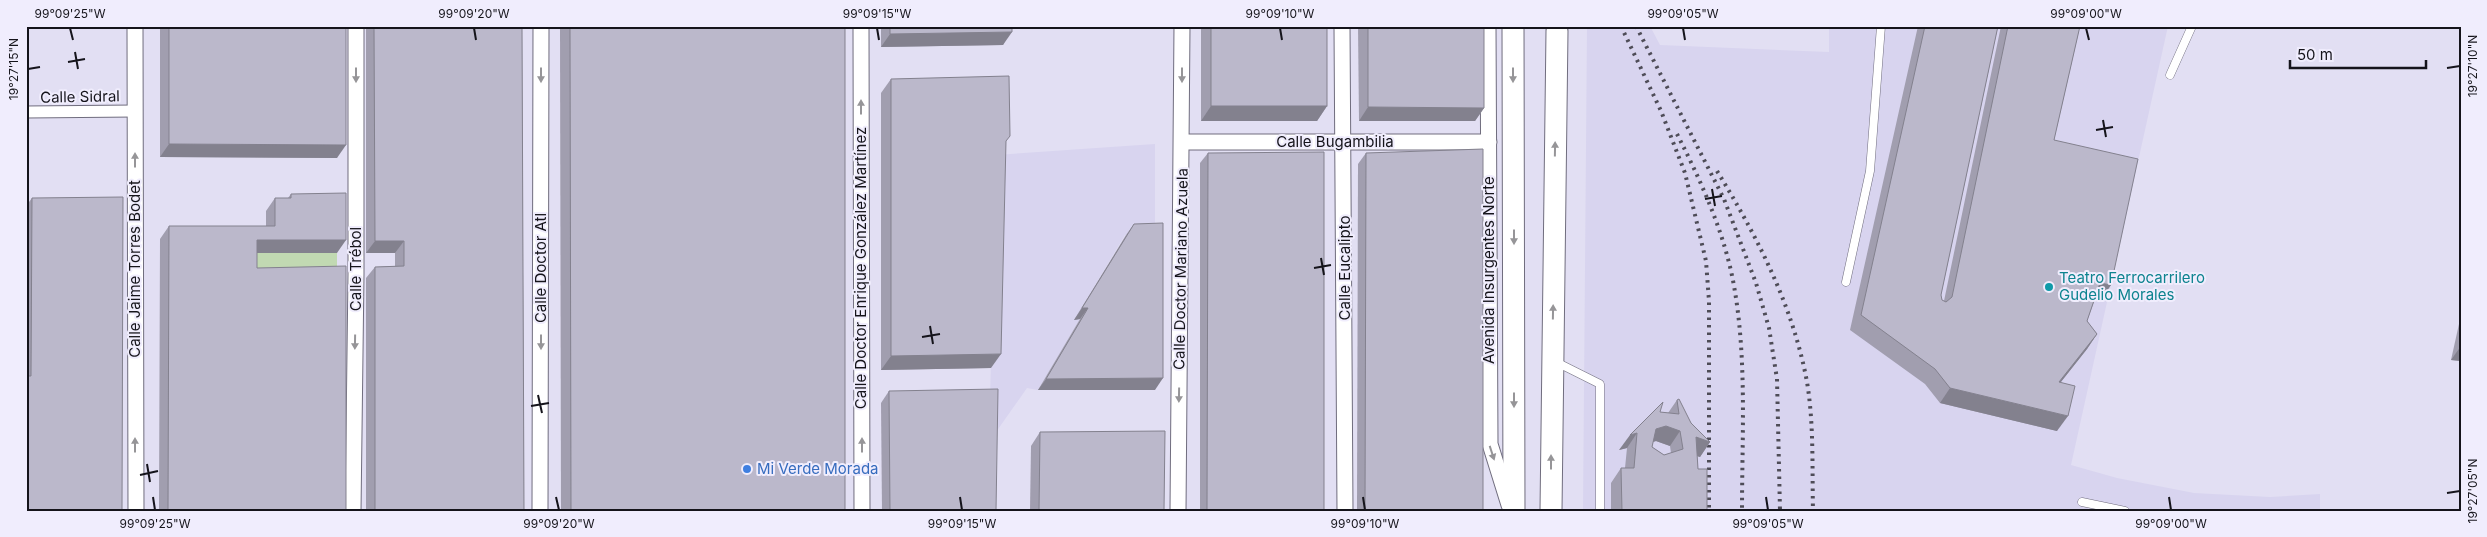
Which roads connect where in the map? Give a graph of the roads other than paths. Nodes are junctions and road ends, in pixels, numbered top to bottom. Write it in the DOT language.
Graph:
graph roads {
  1 [pos="135,26"];
  2 [pos="356,26"];
  3 [pos="541,26"];
  4 [pos="861,26"];
  5 [pos="1182,26"];
  6 [pos="1342,26"];
  7 [pos="1488,26"];
  8 [pos="1513,26"];
  9 [pos="1881,26"];
  10 [pos="2192,26"];
  11 [pos="1557,31"];
  12 [pos="2170,75"];
  13 [pos="135,111"];
  14 [pos="26,112"];
  15 [pos="1182,142"];
  16 [pos="1344,142"];
  17 [pos="1489,142"];
  18 [pos="1846,282"];
  19 [pos="1552,360"];
  20 [pos="2082,502"];
  21 [pos="136,511"];
  22 [pos="353,511"];
  23 [pos="540,511"];
  24 [pos="862,511"];
  25 [pos="1178,511"];
  26 [pos="1345,511"];
  27 [pos="1512,511"];
  28 [pos="1551,511"];
  29 [pos="1600,511"];
  30 [pos="2125,511"];
  1 -- 13 [label="street, Calle Jaime Torres Bodet"];
  2 -- 22 [label="street, Calle Trébol, one-way"];
  3 -- 23 [label="street, Calle Doctor Atl, one-way"];
  24 -- 4 [label="street, Calle Doctor Enrique González Martínez, one-way"];
  5 -- 15 [label="street, Calle Doctor Mariano Azuela, one-way"];
  6 -- 16 [label="street, Calle Eucalipto"];
  7 -- 17 [label="street, Avenida Insurgentes Norte"];
  8 -- 27 [label="main road, Avenida Insurgentes Norte, one-way"];
  9 -- 18 [label="lane"];
  10 -- 12 [label="lane"];
  19 -- 11 [label="main road, one-way"];
  13 -- 14 [label="street, Calle Sidral"];
  21 -- 13 [label="street, Calle Jaime Torres Bodet, one-way"];
  15 -- 16 [label="street, Calle Bugambilia"];
  15 -- 25 [label="street, Calle Doctor Mariano Azuela, one-way"];
  16 -- 17 [label="street, Calle Bugambilia"];
  16 -- 26 [label="street, Calle Eucalipto"];
  17 -- 27 [label="street, Avenida Insurgentes Norte, one-way"];
  28 -- 19 [label="main road, one-way"];
  19 -- 29 [label="lane"];
  20 -- 30 [label="lane"];
}
